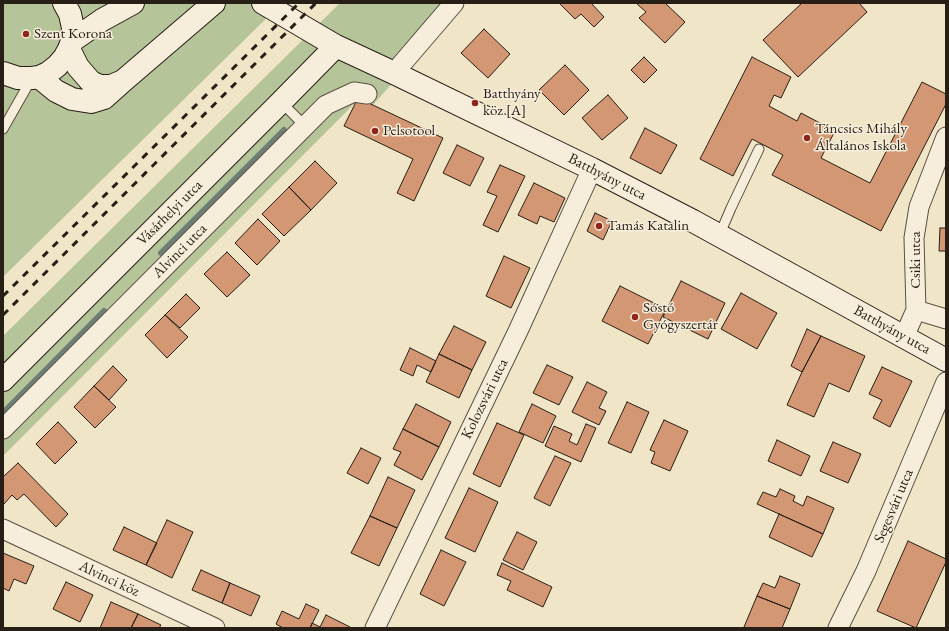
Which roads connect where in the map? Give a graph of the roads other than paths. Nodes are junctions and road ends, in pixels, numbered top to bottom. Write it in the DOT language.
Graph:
graph roads {
  1 [pos="64,3"];
  2 [pos="133,3"];
  3 [pos="214,3"];
  4 [pos="263,3"];
  5 [pos="454,3"];
  6 [pos="70,45"];
  7 [pos="336,46"];
  8 [pos="3,73"];
  9 [pos="394,73"];
  10 [pos="35,78"];
  11 [pos="123,81"];
  12 [pos="367,94"];
  13 [pos="281,102"];
  14 [pos="305,126"];
  15 [pos="3,129"];
  16 [pos="946,137"];
  17 [pos="759,149"];
  18 [pos="592,169"];
  19 [pos="719,236"];
  20 [pos="916,310"];
  21 [pos="946,319"];
  22 [pos="904,337"];
  23 [pos="946,360"];
  24 [pos="3,380"];
  25 [pos="946,382"];
  26 [pos="3,429"];
  27 [pos="3,529"];
  28 [pos="215,628"];
  29 [pos="375,628"];
  30 [pos="838,628"];
  1 -- 6 [label="street"];
  2 -- 6 [label="street"];
  3 -- 11 [label="street"];
  4 -- 7 [label="street, Batthyány utca"];
  5 -- 9 [label="street"];
  6 -- 10 [label="street"];
  6 -- 11 [label="street"];
  7 -- 9 [label="street, Batthyány utca"];
  7 -- 13 [label="street, Vásárhelyi utca"];
  8 -- 10 [label="street"];
  9 -- 18 [label="street, Batthyány utca"];
  10 -- 11 [label="street"];
  10 -- 15 [label="lane"];
  12 -- 14 [label="street, Alvinci utca"];
  13 -- 14 [label="lane"];
  13 -- 24 [label="street, Vásárhelyi utca"];
  14 -- 26 [label="street, Alvinci utca"];
  16 -- 20 [label="street, Csiki utca"];
  17 -- 19 [label="lane"];
  18 -- 19 [label="street, Batthyány utca"];
  18 -- 29 [label="street, Kolozsvári utca"];
  19 -- 22 [label="street, Batthyány utca"];
  20 -- 21 [label="street"];
  20 -- 22 [label="street, Csiki utca"];
  22 -- 23 [label="street, Batthyány utca"];
  25 -- 30 [label="street, Segesvári utca"];
  27 -- 28 [label="street, Alvinci köz"];
}
